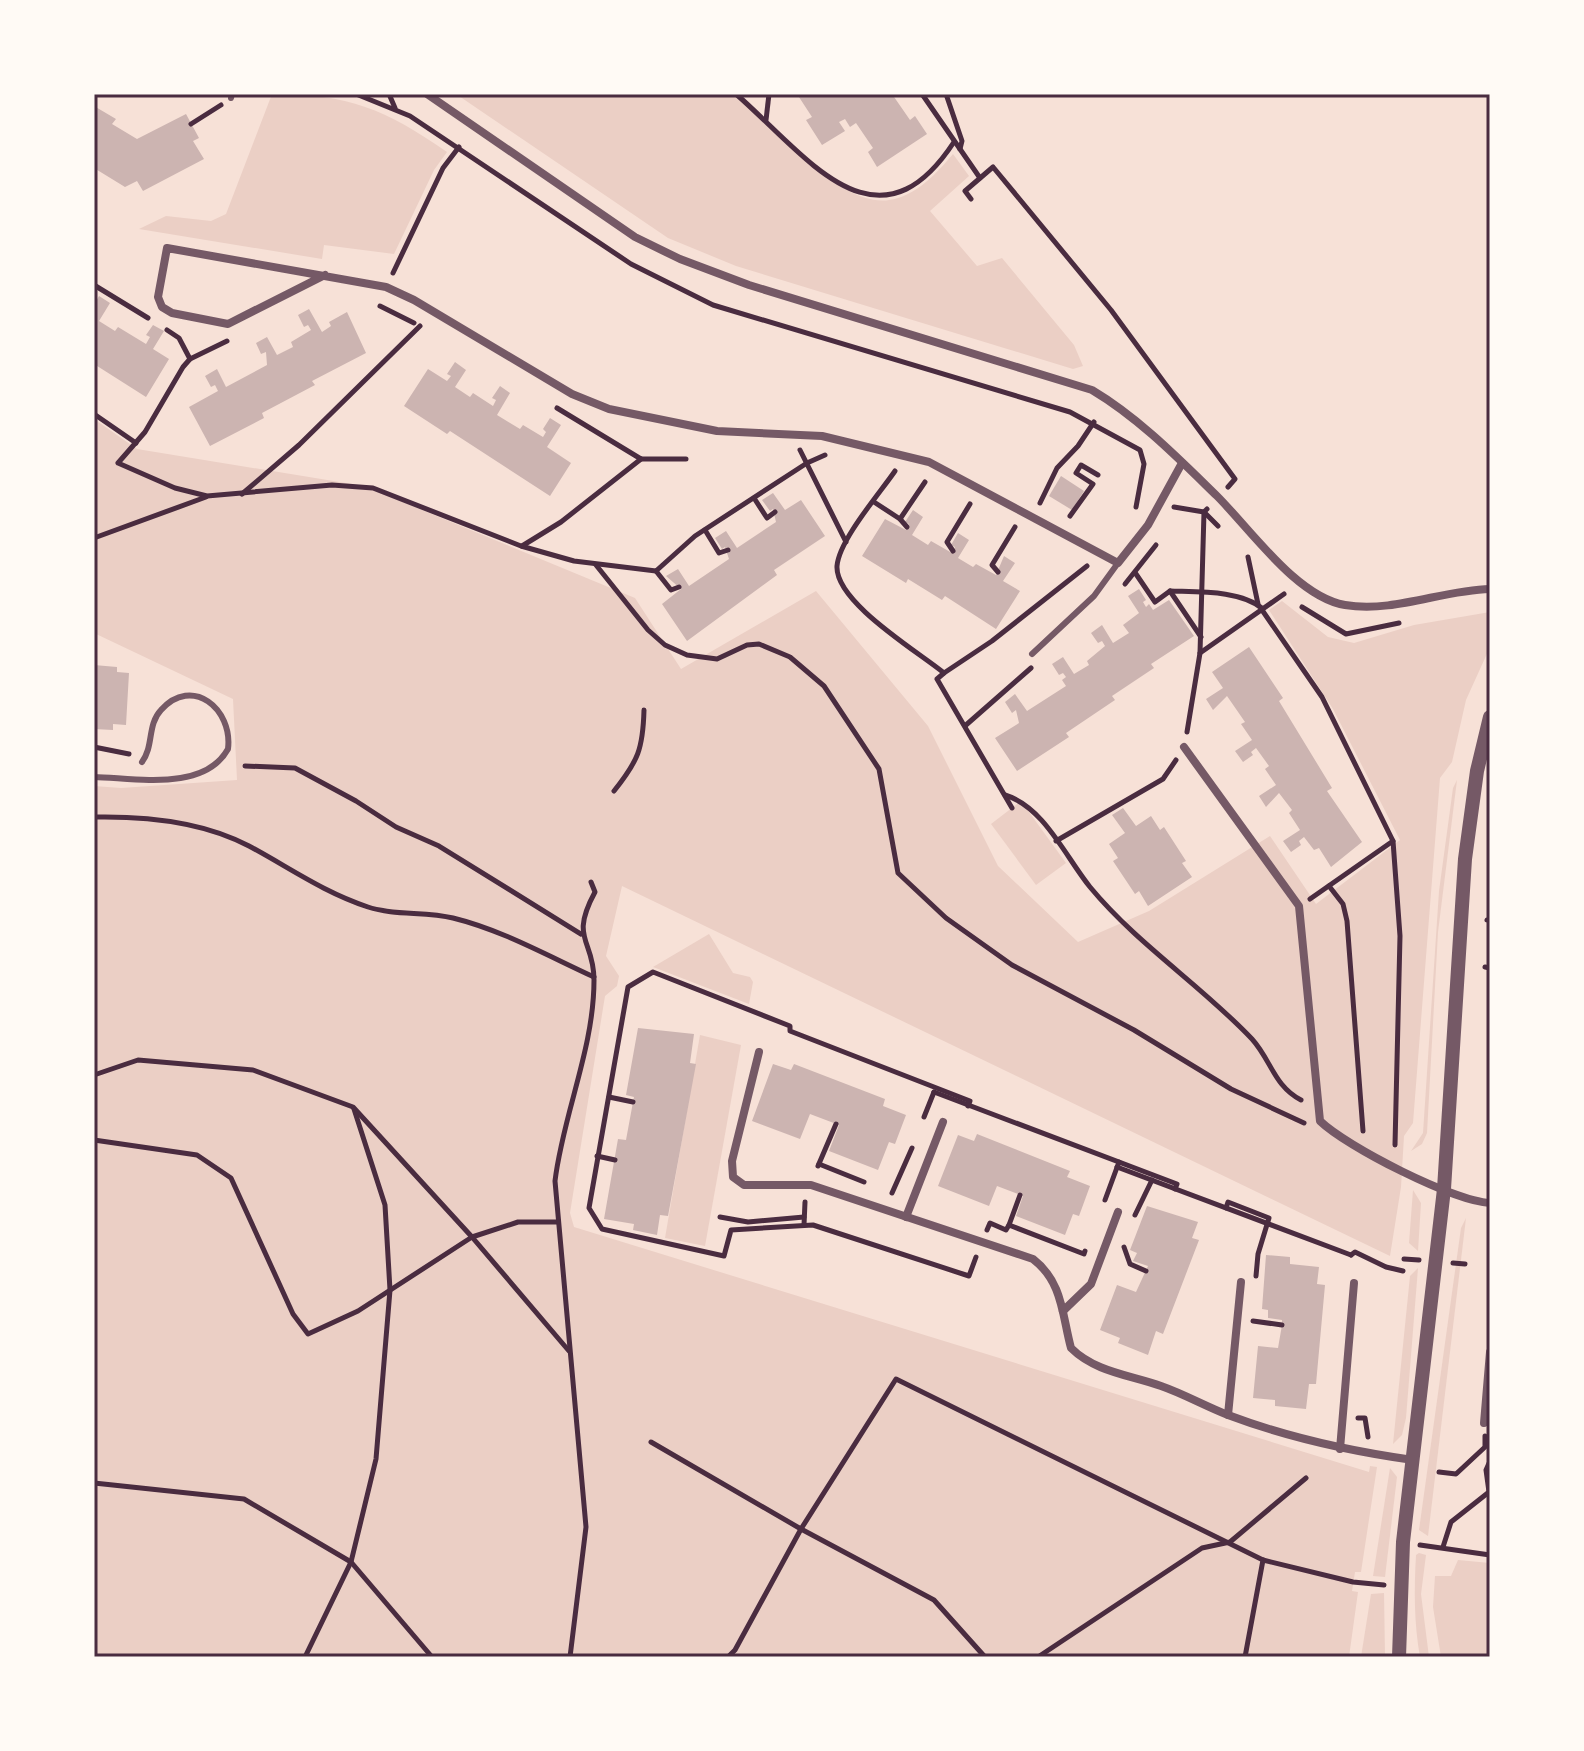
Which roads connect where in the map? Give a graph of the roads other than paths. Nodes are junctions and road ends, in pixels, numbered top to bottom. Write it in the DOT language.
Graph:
graph roads {
  1 [pos="427,94"];
  2 [pos="325,275"];
  3 [pos="1182,463"];
  4 [pos="1118,563"];
  5 [pos="1490,589"];
  6 [pos="1032,654"];
  7 [pos="1490,717"];
  8 [pos="1184,747"];
  9 [pos="144,759"];
  10 [pos="94,777"];
  11 [pos="759,1052"];
  12 [pos="943,1122"];
  13 [pos="1444,1189"];
  14 [pos="1490,1203"];
  15 [pos="1118,1212"];
  16 [pos="906,1217"];
  17 [pos="1241,1282"];
  18 [pos="1354,1283"];
  19 [pos="1063,1311"];
  20 [pos="1490,1352"];
  21 [pos="1228,1415"];
  22 [pos="1484,1423"];
  23 [pos="1340,1449"];
  24 [pos="1413,1460"];
  25 [pos="1402,1654"];
  1 -- 3 [label="street"];
  2 -- 2 [label="street"];
  2 -- 4 [label="street"];
  3 -- 4 [label="street"];
  3 -- 5 [label="street"];
  4 -- 6 [label="lane"];
  7 -- 13 [label="street"];
  8 -- 13 [label="street"];
  9 -- 10 [label="lane"];
  11 -- 16 [label="street"];
  12 -- 16 [label="street"];
  13 -- 14 [label="street"];
  13 -- 24 [label="street"];
  15 -- 19 [label="street"];
  16 -- 19 [label="street"];
  17 -- 21 [label="street"];
  18 -- 23 [label="street"];
  19 -- 21 [label="street"];
  20 -- 22 [label="street"];
  21 -- 23 [label="street"];
  23 -- 24 [label="street"];
  24 -- 25 [label="street"];
}
